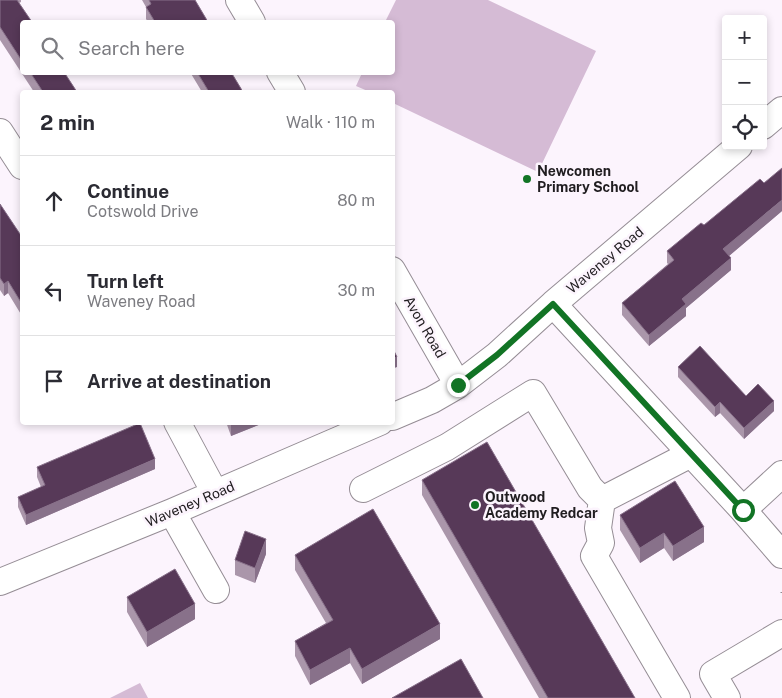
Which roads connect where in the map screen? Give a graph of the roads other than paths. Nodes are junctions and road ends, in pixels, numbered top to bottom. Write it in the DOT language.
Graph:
graph roads {
  1 [pos="239,0"];
  2 [pos="251,20"];
  3 [pos="282,75"];
  4 [pos="291,90"];
  5 [pos="782,110"];
  6 [pos="767,123"];
  7 [pos="0,132"];
  8 [pos="734,150"];
  9 [pos="20,163"];
  10 [pos="395,275"];
  11 [pos="553,304"];
  12 [pos="458,385"];
  13 [pos="395,416"];
  14 [pos="178,425"];
  15 [pos="373,425"];
  16 [pos="691,454"];
  17 [pos="782,474"];
  18 [pos="363,489"];
  19 [pos="215,493"];
  20 [pos="602,500"];
  21 [pos="743,510"];
  22 [pos="172,512"];
  23 [pos="782,555"];
  24 [pos="0,582"];
  25 [pos="216,590"];
  26 [pos="782,633"];
  27 [pos="677,698"];
  28 [pos="727,698"];
  1 -- 2 [label="street"];
  3 -- 4 [label="street"];
  5 -- 6 [label="street"];
  7 -- 9 [label="street"];
  8 -- 11 [label="street, Waveney Road"];
  10 -- 12 [label="street, Avon Road"];
  11 -- 12 [label="street, Waveney Road"];
  11 -- 16 [label="street"];
  12 -- 13 [label="street, Waveney Road"];
  14 -- 19 [label="street"];
  15 -- 19 [label="street, Waveney Road"];
  16 -- 20 [label="street"];
  16 -- 21 [label="street"];
  17 -- 21 [label="street"];
  18 -- 20 [label="street"];
  19 -- 22 [label="street, Waveney Road"];
  20 -- 27 [label="street"];
  21 -- 23 [label="street"];
  22 -- 24 [label="street, Waveney Road"];
  22 -- 25 [label="street"];
  26 -- 28 [label="street"];
}
